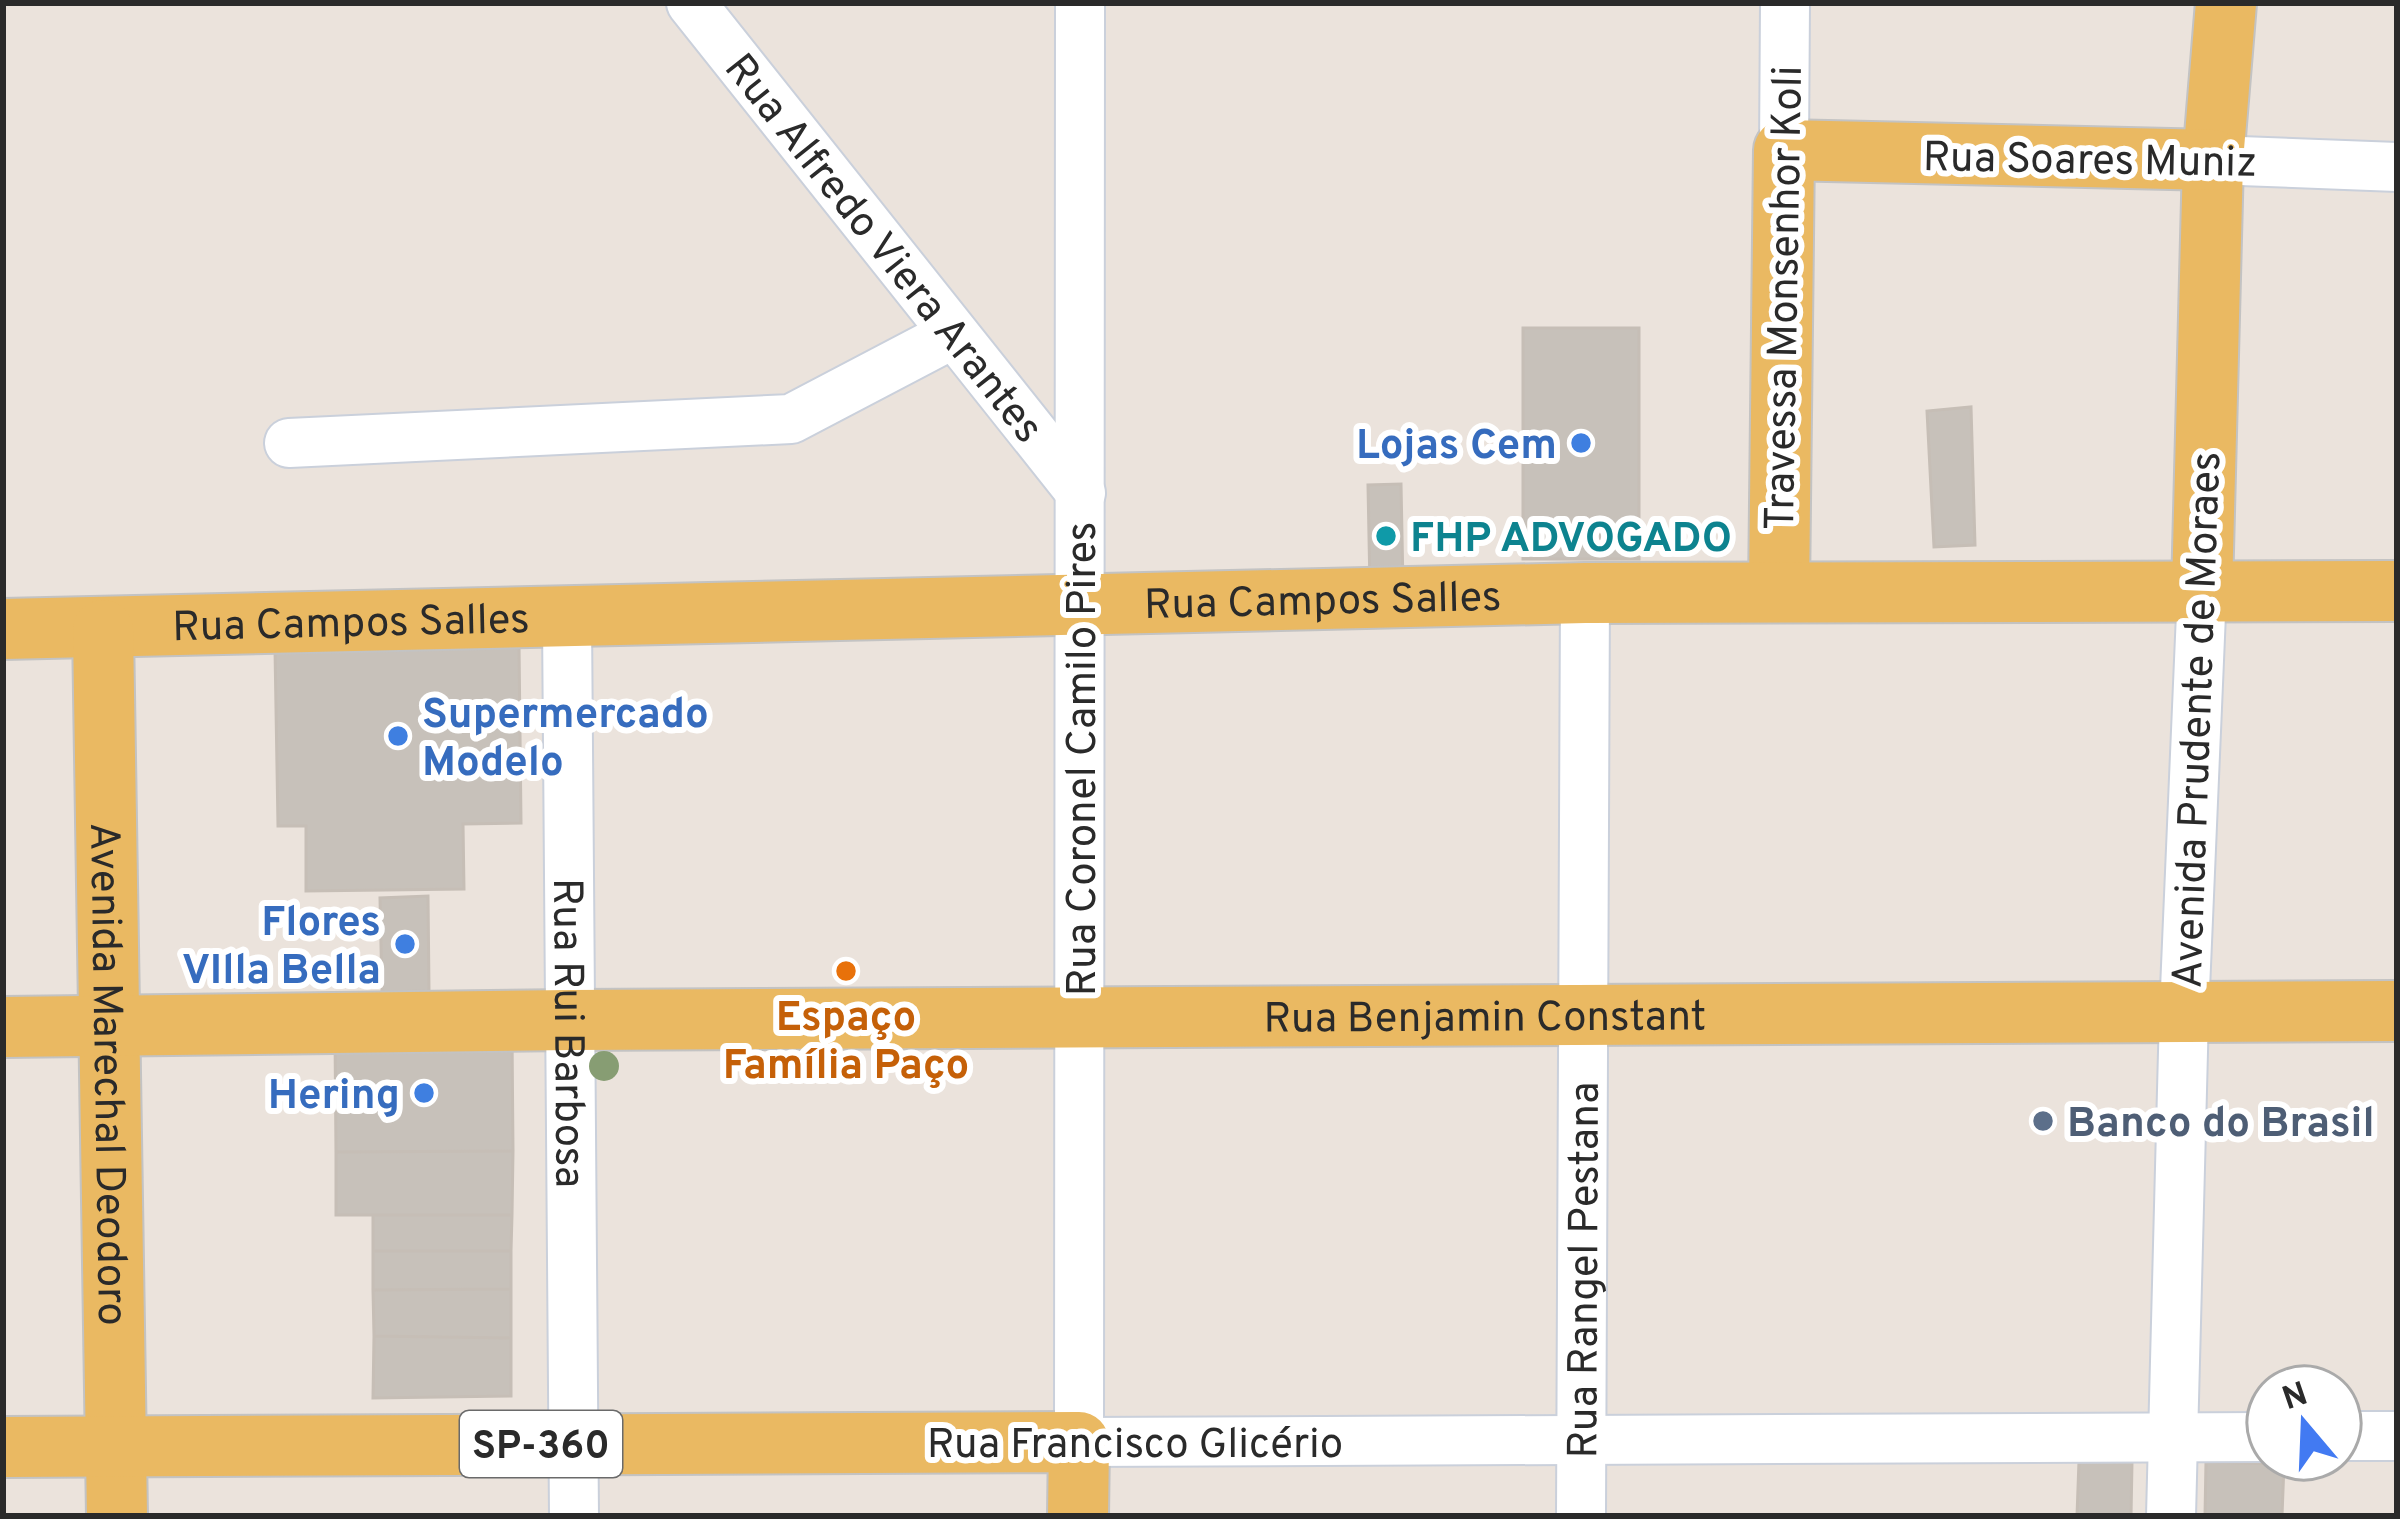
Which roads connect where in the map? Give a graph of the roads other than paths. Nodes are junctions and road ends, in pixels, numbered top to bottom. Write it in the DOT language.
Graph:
graph roads {
  1 [pos="691,3"];
  2 [pos="1080,3"];
  3 [pos="1786,3"];
  4 [pos="2226,3"];
  5 [pos="1784,150"];
  6 [pos="2213,160"];
  7 [pos="2397,167"];
  8 [pos="953,334"];
  9 [pos="289,443"];
  10 [pos="1081,494"];
  11 [pos="2202,590"];
  12 [pos="2397,590"];
  13 [pos="1779,592"];
  14 [pos="1585,593"];
  15 [pos="1078,604"];
  16 [pos="567,619"];
  17 [pos="3,629"];
  18 [pos="104,630"];
  19 [pos="2397,1011"];
  20 [pos="2184,1013"];
  21 [pos="1584,1014"];
  22 [pos="1079,1017"];
  23 [pos="572,1020"];
  24 [pos="109,1026"];
  25 [pos="3,1027"];
  26 [pos="2364,1436"];
  27 [pos="2397,1436"];
  28 [pos="2171,1437"];
  29 [pos="2244,1437"];
  30 [pos="1584,1440"];
  31 [pos="1079,1442"];
  32 [pos="573,1444"];
  33 [pos="115,1446"];
  34 [pos="3,1447"];
  35 [pos="117,1516"];
  36 [pos="574,1516"];
  37 [pos="1078,1516"];
  38 [pos="1581,1516"];
  39 [pos="2171,1516"];
  1 -- 8 [label="street, Rua Alfredo Viera Arantes"];
  2 -- 10 [label="street, Rua Coronel Camilo Pires"];
  3 -- 5 [label="street, Travessa Monsenhor Koli"];
  4 -- 6 [label="main road, Avenida Prudente de Moraes"];
  5 -- 6 [label="main road, Rua Soares Muniz"];
  5 -- 13 [label="main road, Travessa Monsenhor Koli"];
  6 -- 7 [label="street, Rua Soares Muniz"];
  6 -- 11 [label="main road, Avenida Prudente de Moraes"];
  8 -- 9 [label="street"];
  8 -- 10 [label="street, Rua Alfredo Viera Arantes"];
  10 -- 15 [label="street, Rua Coronel Camilo Pires"];
  11 -- 12 [label="main road, Rua Campos Salles"];
  11 -- 13 [label="main road, Rua Campos Salles"];
  11 -- 20 [label="street, Avenida Prudente de Moraes"];
  13 -- 14 [label="main road, Rua Campos Salles"];
  14 -- 15 [label="main road, Rua Campos Salles"];
  14 -- 21 [label="street, Rua Rangel Pestana"];
  15 -- 16 [label="main road, Rua Campos Salles"];
  15 -- 22 [label="street, Rua Coronel Camilo Pires"];
  16 -- 18 [label="main road, Rua Campos Salles"];
  16 -- 23 [label="street, Rua Rui Barbosa"];
  17 -- 18 [label="main road, Rua Campos Salles"];
  18 -- 24 [label="main road, Avenida Marechal Deodoro"];
  19 -- 20 [label="main road, Rua Benjamin Constant"];
  20 -- 21 [label="main road, Rua Benjamin Constant"];
  20 -- 28 [label="street, Avenida Prudente de Moraes"];
  21 -- 22 [label="main road, Rua Benjamin Constant"];
  21 -- 30 [label="street, Rua Rangel Pestana"];
  22 -- 23 [label="main road, Rua Benjamin Constant"];
  22 -- 31 [label="street, Rua Coronel Camilo Pires"];
  23 -- 24 [label="main road, Rua Benjamin Constant"];
  23 -- 32 [label="street, Rua Rui Barbosa"];
  24 -- 25 [label="main road, Rua Benjamin Constant"];
  24 -- 33 [label="main road, Avenida Marechal Deodoro"];
  26 -- 27 [label="street"];
  28 -- 29 [label="street, Rua Francisco Glicério"];
  28 -- 30 [label="street, Rua Francisco Glicério"];
  28 -- 39 [label="street, Avenida Prudente de Moraes"];
  30 -- 31 [label="street, Rua Francisco Glicério"];
  30 -- 38 [label="street, Rua Rangel Pestana"];
  31 -- 32 [label="main road, Rua Francisco Glicério / SP-360"];
  31 -- 37 [label="main road, Rua Coronel Camilo Pires"];
  32 -- 33 [label="main road, Rua Francisco Glicério / SP-360"];
  32 -- 36 [label="street, Rua Rui Barbosa"];
  33 -- 34 [label="main road, Rua Francisco Glicério / SP-360"];
  33 -- 35 [label="main road, Avenida Marechal Deodoro"];
}
